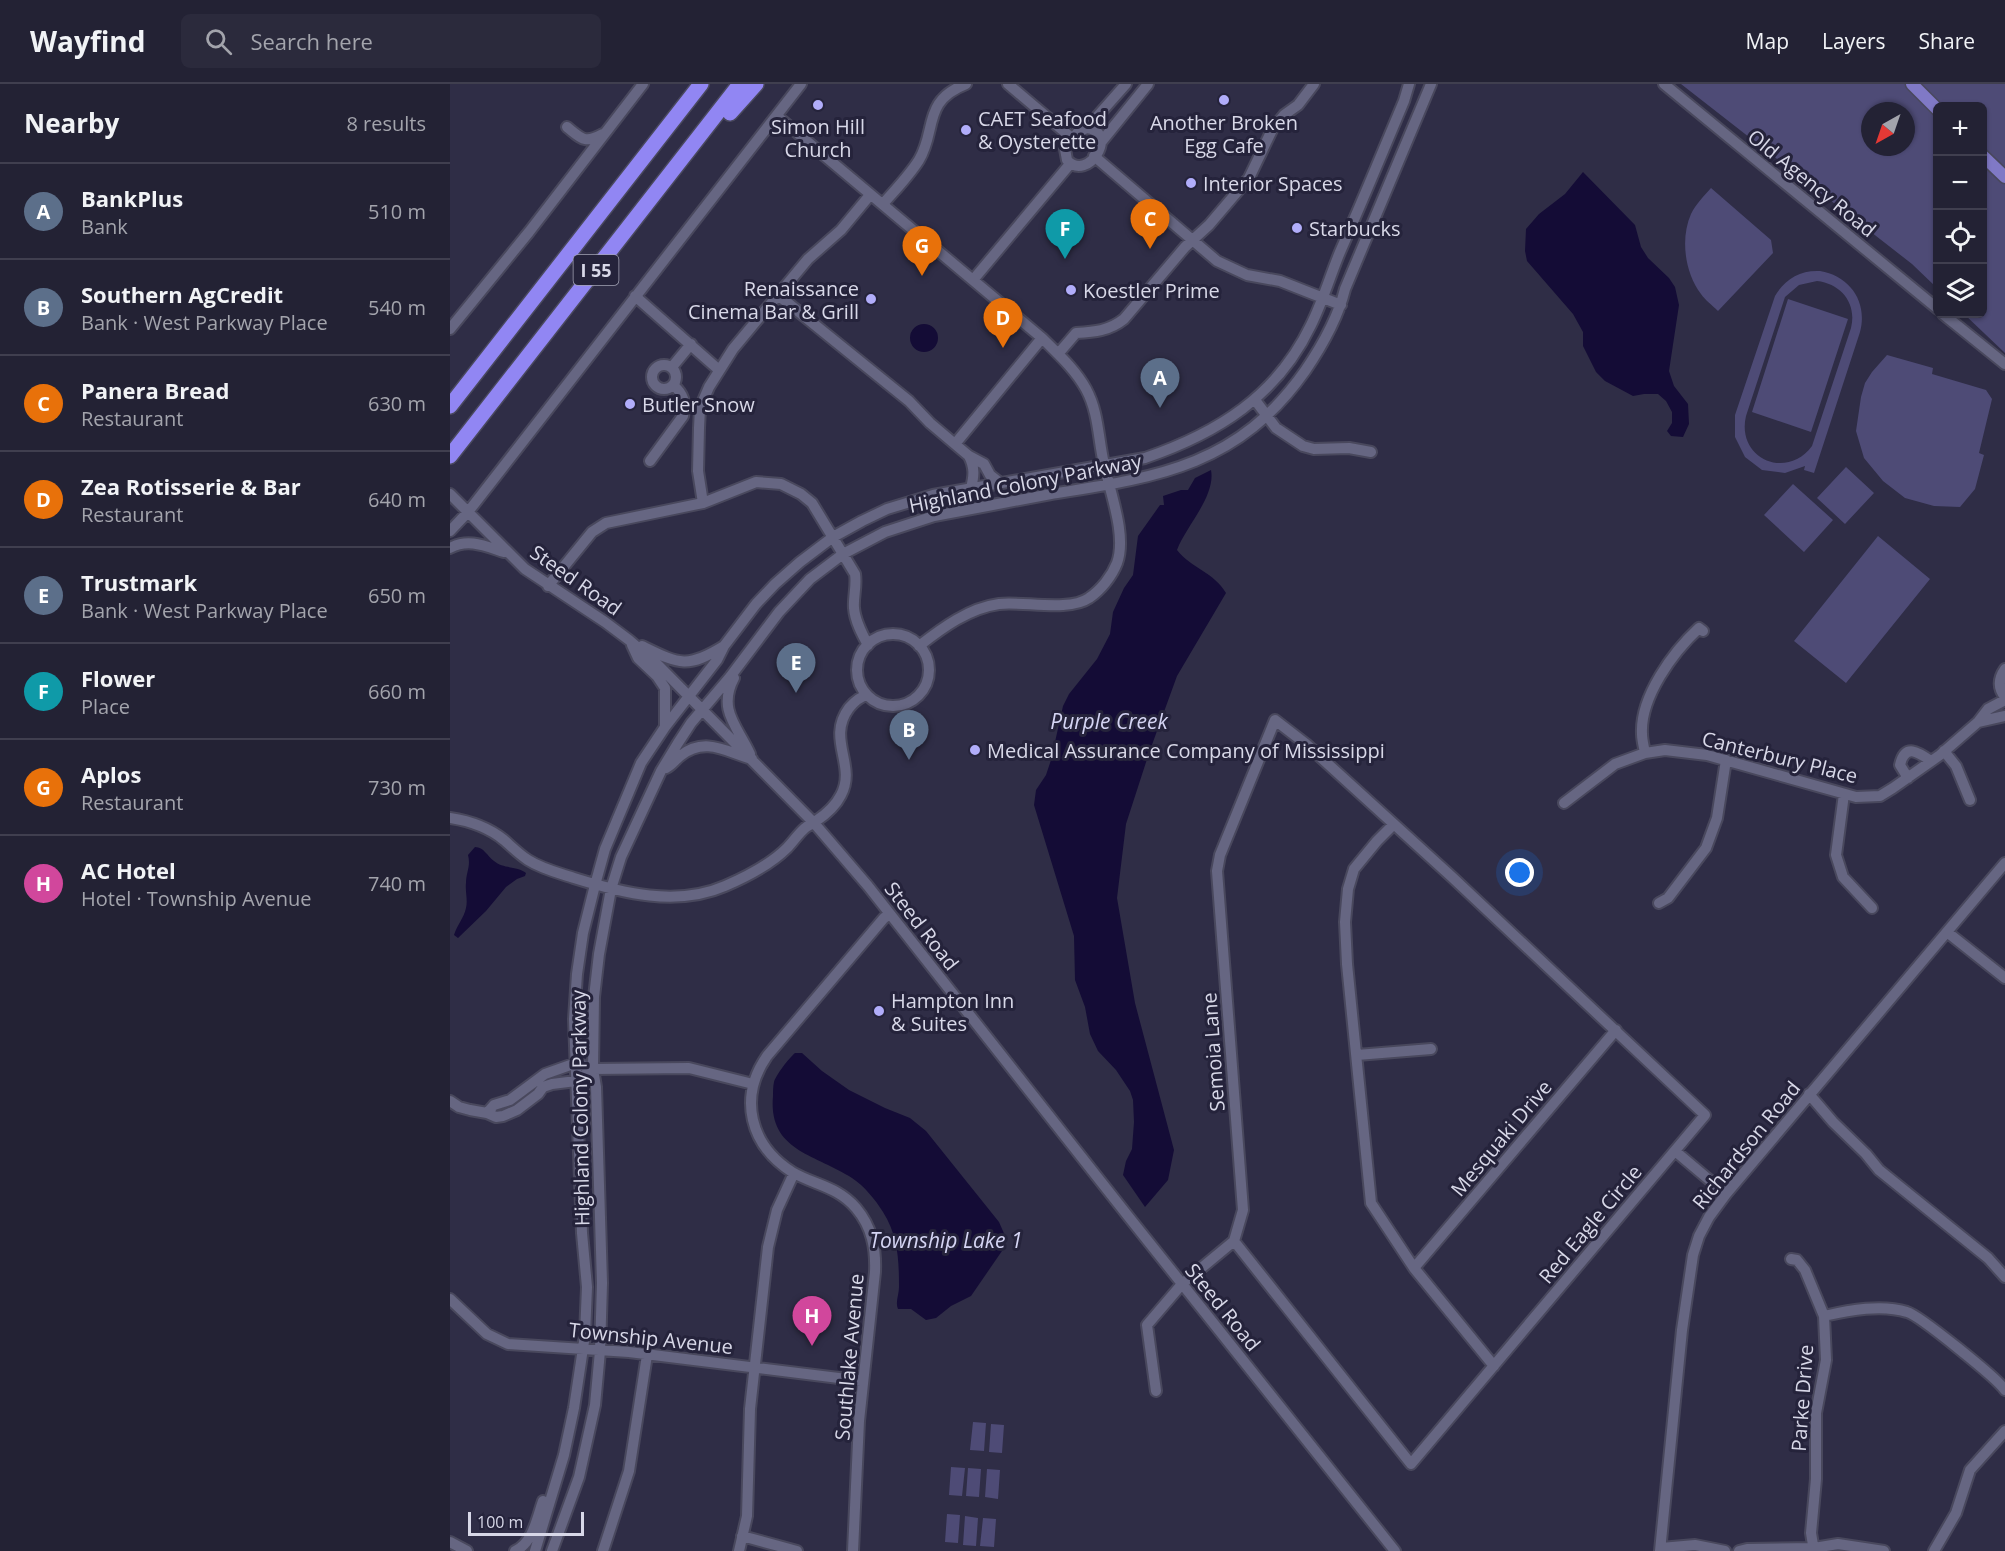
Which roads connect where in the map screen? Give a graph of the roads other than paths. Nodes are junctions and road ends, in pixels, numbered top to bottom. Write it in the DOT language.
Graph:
graph roads {
  1 [pos="643,84"];
  2 [pos="699,84"];
  3 [pos="740,84"];
  4 [pos="756,84"];
  5 [pos="801,84"];
  6 [pos="966,84"];
  7 [pos="1008,84"];
  8 [pos="1126,84"];
  9 [pos="1148,84"];
  10 [pos="1314,84"];
  11 [pos="1409,84"];
  12 [pos="1431,84"];
  13 [pos="1664,84"];
  14 [pos="1912,84"];
  15 [pos="1933,105"];
  16 [pos="777,116"];
  17 [pos="1087,128"];
  18 [pos="606,132"];
  19 [pos="1072,139"];
  20 [pos="1102,141"];
  21 [pos="1094,156"];
  22 [pos="1984,156"];
  23 [pos="581,164"];
  24 [pos="1070,164"];
  25 [pos="2005,177"];
  26 [pos="870,195"];
  27 [pos="883,204"];
  28 [pos="633,223"];
  29 [pos="1193,240"];
  30 [pos="973,280"];
  31 [pos="635,296"];
  32 [pos="778,296"];
  33 [pos="1322,298"];
  34 [pos="1341,305"];
  35 [pos="1933,305"];
  36 [pos="1949,318"];
  37 [pos="450,329"];
  38 [pos="1042,338"];
  39 [pos="691,344"];
  40 [pos="1058,354"];
  41 [pos="2005,364"];
  42 [pos="672,367"];
  43 [pos="719,370"];
  44 [pos="673,386"];
  45 [pos="1255,400"];
  46 [pos="450,406"];
  47 [pos="1267,415"];
  48 [pos="956,444"];
  49 [pos="1371,452"];
  50 [pos="450,456"];
  51 [pos="969,456"];
  52 [pos="650,461"];
  53 [pos="1104,464"];
  54 [pos="1000,483"];
  55 [pos="1110,484"];
  56 [pos="971,488"];
  57 [pos="450,494"];
  58 [pos="703,503"];
  59 [pos="468,512"];
  60 [pos="450,531"];
  61 [pos="833,537"];
  62 [pos="450,548"];
  63 [pos="507,552"];
  64 [pos="843,554"];
  65 [pos="548,586"];
  66 [pos="1703,631"];
  67 [pos="629,640"];
  68 [pos="868,645"];
  69 [pos="724,646"];
  70 [pos="919,646"];
  71 [pos="742,662"];
  72 [pos="2005,669"];
  73 [pos="867,694"];
  74 [pos="688,695"];
  75 [pos="2005,699"];
  76 [pos="703,710"];
  77 [pos="2005,716"];
  78 [pos="1978,722"];
  79 [pos="665,727"];
  80 [pos="1306,744"];
  81 [pos="1944,751"];
  82 [pos="1645,753"];
  83 [pos="753,760"];
  84 [pos="1726,760"];
  85 [pos="1931,761"];
  86 [pos="661,771"];
  87 [pos="1908,778"];
  88 [pos="1844,794"];
  89 [pos="1970,800"];
  90 [pos="1564,803"];
  91 [pos="450,818"];
  92 [pos="814,823"];
  93 [pos="1394,824"];
  94 [pos="2005,863"];
  95 [pos="595,885"];
  96 [pos="611,889"];
  97 [pos="1659,903"];
  98 [pos="1872,908"];
  99 [pos="890,914"];
  100 [pos="1947,932"];
  101 [pos="2005,978"];
  102 [pos="1616,1030"];
  103 [pos="1431,1049"];
  104 [pos="1357,1055"];
  105 [pos="576,1064"];
  106 [pos="593,1069"];
  107 [pos="576,1081"];
  108 [pos="753,1084"];
  109 [pos="1809,1094"];
  110 [pos="450,1101"];
  111 [pos="487,1113"];
  112 [pos="1675,1151"];
  113 [pos="794,1173"];
  114 [pos="1726,1194"];
  115 [pos="1234,1241"];
  116 [pos="1791,1259"];
  117 [pos="1414,1268"];
  118 [pos="2005,1277"];
  119 [pos="1182,1284"];
  120 [pos="450,1299"];
  121 [pos="1824,1316"];
  122 [pos="581,1349"];
  123 [pos="600,1351"];
  124 [pos="647,1354"];
  125 [pos="1494,1366"];
  126 [pos="753,1368"];
  127 [pos="863,1381"];
  128 [pos="2005,1390"];
  129 [pos="1156,1391"];
  130 [pos="2005,1431"];
  131 [pos="564,1455"];
  132 [pos="742,1536"];
  133 [pos="450,1542"];
  134 [pos="1660,1550"];
  135 [pos="1814,1550"];
  136 [pos="467,1551"];
  137 [pos="515,1551"];
  138 [pos="535,1551"];
  139 [pos="552,1551"];
  140 [pos="603,1551"];
  141 [pos="739,1551"];
  142 [pos="797,1551"];
  143 [pos="853,1551"];
  144 [pos="1395,1551"];
  145 [pos="1725,1551"];
  146 [pos="1739,1551"];
  147 [pos="1884,1551"];
  148 [pos="1934,1551"];
  1 -- 18 [label="street"];
  2 -- 46 [label="highway, I 55"];
  3 -- 28 [label="highway, I 55"];
  4 -- 28 [label="highway"];
  5 -- 16 [label="street"];
  6 -- 27 [label="street"];
  7 -- 19 [label="street"];
  8 -- 17 [label="street"];
  9 -- 20 [label="street"];
  10 -- 29 [label="street"];
  11 -- 33 [label="street, Highland Colony Parkway"];
  12 -- 34 [label="street, Highland Colony Parkway"];
  13 -- 35 [label="street, Old Agency Road"];
  14 -- 15 [label="main road"];
  16 -- 26 [label="street"];
  16 -- 31 [label="street"];
  17 -- 19 [label="street"];
  17 -- 20 [label="street"];
  18 -- 23 [label="street"];
  18 -- 23 [label="street"];
  19 -- 24 [label="street"];
  20 -- 21 [label="street"];
  21 -- 24 [label="street"];
  21 -- 29 [label="street"];
  22 -- 25 [label="main road"];
  23 -- 37 [label="street"];
  24 -- 30 [label="street"];
  26 -- 27 [label="street"];
  26 -- 32 [label="street"];
  27 -- 30 [label="street"];
  28 -- 50 [label="highway, I 55"];
  29 -- 33 [label="street"];
  29 -- 40 [label="street"];
  30 -- 38 [label="street"];
  31 -- 39 [label="street"];
  31 -- 59 [label="street"];
  32 -- 43 [label="street"];
  32 -- 48 [label="street"];
  33 -- 34 [label="street"];
  33 -- 45 [label="street, Highland Colony Parkway"];
  34 -- 47 [label="street, Highland Colony Parkway"];
  36 -- 41 [label="street"];
  38 -- 40 [label="street"];
  38 -- 48 [label="street"];
  39 -- 42 [label="street"];
  39 -- 43 [label="street"];
  40 -- 53 [label="street"];
  42 -- 44 [label="street"];
  42 -- 44 [label="street"];
  43 -- 58 [label="street"];
  44 -- 52 [label="street"];
  45 -- 47 [label="street"];
  45 -- 53 [label="street, Highland Colony Parkway"];
  47 -- 49 [label="street"];
  47 -- 55 [label="street, Highland Colony Parkway"];
  48 -- 51 [label="street"];
  51 -- 54 [label="street"];
  51 -- 56 [label="street"];
  53 -- 54 [label="street, Highland Colony Parkway"];
  53 -- 55 [label="street"];
  54 -- 56 [label="street, Highland Colony Parkway"];
  55 -- 64 [label="street, Highland Colony Parkway"];
  55 -- 70 [label="street"];
  56 -- 61 [label="street, Highland Colony Parkway"];
  57 -- 59 [label="street, Steed Road"];
  58 -- 61 [label="street"];
  58 -- 65 [label="street"];
  59 -- 60 [label="street"];
  59 -- 63 [label="street, Steed Road"];
  61 -- 64 [label="street"];
  61 -- 69 [label="street, Highland Colony Parkway"];
  62 -- 63 [label="street"];
  63 -- 65 [label="street, Steed Road"];
  64 -- 68 [label="street"];
  64 -- 71 [label="street, Highland Colony Parkway"];
  65 -- 67 [label="street, Steed Road"];
  66 -- 82 [label="street"];
  67 -- 69 [label="street"];
  67 -- 74 [label="street, Steed Road"];
  67 -- 79 [label="street"];
  68 -- 70 [label="street"];
  68 -- 73 [label="street"];
  69 -- 74 [label="street, Highland Colony Parkway"];
  70 -- 73 [label="street"];
  71 -- 76 [label="street, Highland Colony Parkway"];
  71 -- 83 [label="street"];
  72 -- 75 [label="street"];
  73 -- 92 [label="street"];
  74 -- 76 [label="street, Steed Road"];
  74 -- 79 [label="street, Highland Colony Parkway"];
  75 -- 78 [label="street, Canterbury Place"];
  76 -- 83 [label="street, Steed Road"];
  76 -- 86 [label="street, Highland Colony Parkway"];
  77 -- 78 [label="street, Canterbury Place"];
  78 -- 81 [label="street, Canterbury Place"];
  79 -- 95 [label="street, Highland Colony Parkway"];
  80 -- 93 [label="street, Red Eagle Circle"];
  80 -- 115 [label="street, Semoia Lane"];
  81 -- 85 [label="street, Canterbury Place"];
  81 -- 89 [label="street"];
  82 -- 84 [label="street, Canterbury Place"];
  82 -- 90 [label="street, Canterbury Place"];
  83 -- 86 [label="street"];
  83 -- 92 [label="street, Steed Road"];
  84 -- 88 [label="street, Canterbury Place"];
  84 -- 97 [label="street"];
  85 -- 87 [label="street, Canterbury Place"];
  85 -- 87 [label="street"];
  86 -- 96 [label="street, Highland Colony Parkway"];
  87 -- 88 [label="street, Canterbury Place"];
  88 -- 98 [label="street"];
  91 -- 95 [label="street"];
  92 -- 96 [label="street"];
  92 -- 99 [label="street, Steed Road"];
  93 -- 102 [label="street, Red Eagle Circle"];
  93 -- 104 [label="street"];
  94 -- 100 [label="street, Richardson Road"];
  95 -- 96 [label="street"];
  95 -- 105 [label="street, Highland Colony Parkway"];
  96 -- 106 [label="street, Highland Colony Parkway"];
  99 -- 108 [label="street, Southlake Avenue"];
  99 -- 119 [label="street, Steed Road"];
  100 -- 101 [label="street"];
  100 -- 109 [label="street, Richardson Road"];
  102 -- 112 [label="street, Red Eagle Circle"];
  102 -- 117 [label="street, Mesquaki Drive"];
  103 -- 104 [label="street"];
  104 -- 117 [label="street"];
  105 -- 106 [label="street"];
  105 -- 107 [label="street, Highland Colony Parkway"];
  105 -- 111 [label="street"];
  106 -- 107 [label="street"];
  106 -- 108 [label="street"];
  106 -- 123 [label="street, Highland Colony Parkway"];
  107 -- 111 [label="street"];
  107 -- 122 [label="street, Highland Colony Parkway"];
  108 -- 113 [label="street, Southlake Avenue"];
  109 -- 114 [label="street, Richardson Road"];
  109 -- 118 [label="street"];
  110 -- 111 [label="street"];
  112 -- 114 [label="street"];
  112 -- 125 [label="street, Red Eagle Circle"];
  113 -- 126 [label="street"];
  113 -- 127 [label="street, Southlake Avenue"];
  114 -- 134 [label="street, Richardson Road"];
  115 -- 119 [label="street"];
  115 -- 125 [label="street, Red Eagle Circle"];
  116 -- 121 [label="street, Parke Drive"];
  117 -- 125 [label="street"];
  119 -- 129 [label="street"];
  119 -- 144 [label="street, Steed Road"];
  120 -- 122 [label="street, Township Avenue"];
  121 -- 128 [label="street"];
  121 -- 135 [label="street, Parke Drive"];
  122 -- 123 [label="street, Township Avenue"];
  122 -- 131 [label="street, Highland Colony Parkway"];
  123 -- 124 [label="street, Township Avenue"];
  123 -- 139 [label="street, Highland Colony Parkway"];
  124 -- 126 [label="street, Township Avenue"];
  124 -- 140 [label="street"];
  126 -- 127 [label="street, Township Avenue"];
  126 -- 132 [label="street"];
  127 -- 143 [label="street, Southlake Avenue"];
  130 -- 148 [label="street"];
  131 -- 137 [label="street"];
  131 -- 138 [label="street, Highland Colony Parkway"];
  132 -- 141 [label="street"];
  132 -- 142 [label="street"];
  133 -- 136 [label="street"];
  134 -- 145 [label="street"];
  135 -- 146 [label="street"];
  135 -- 147 [label="street"];
}
